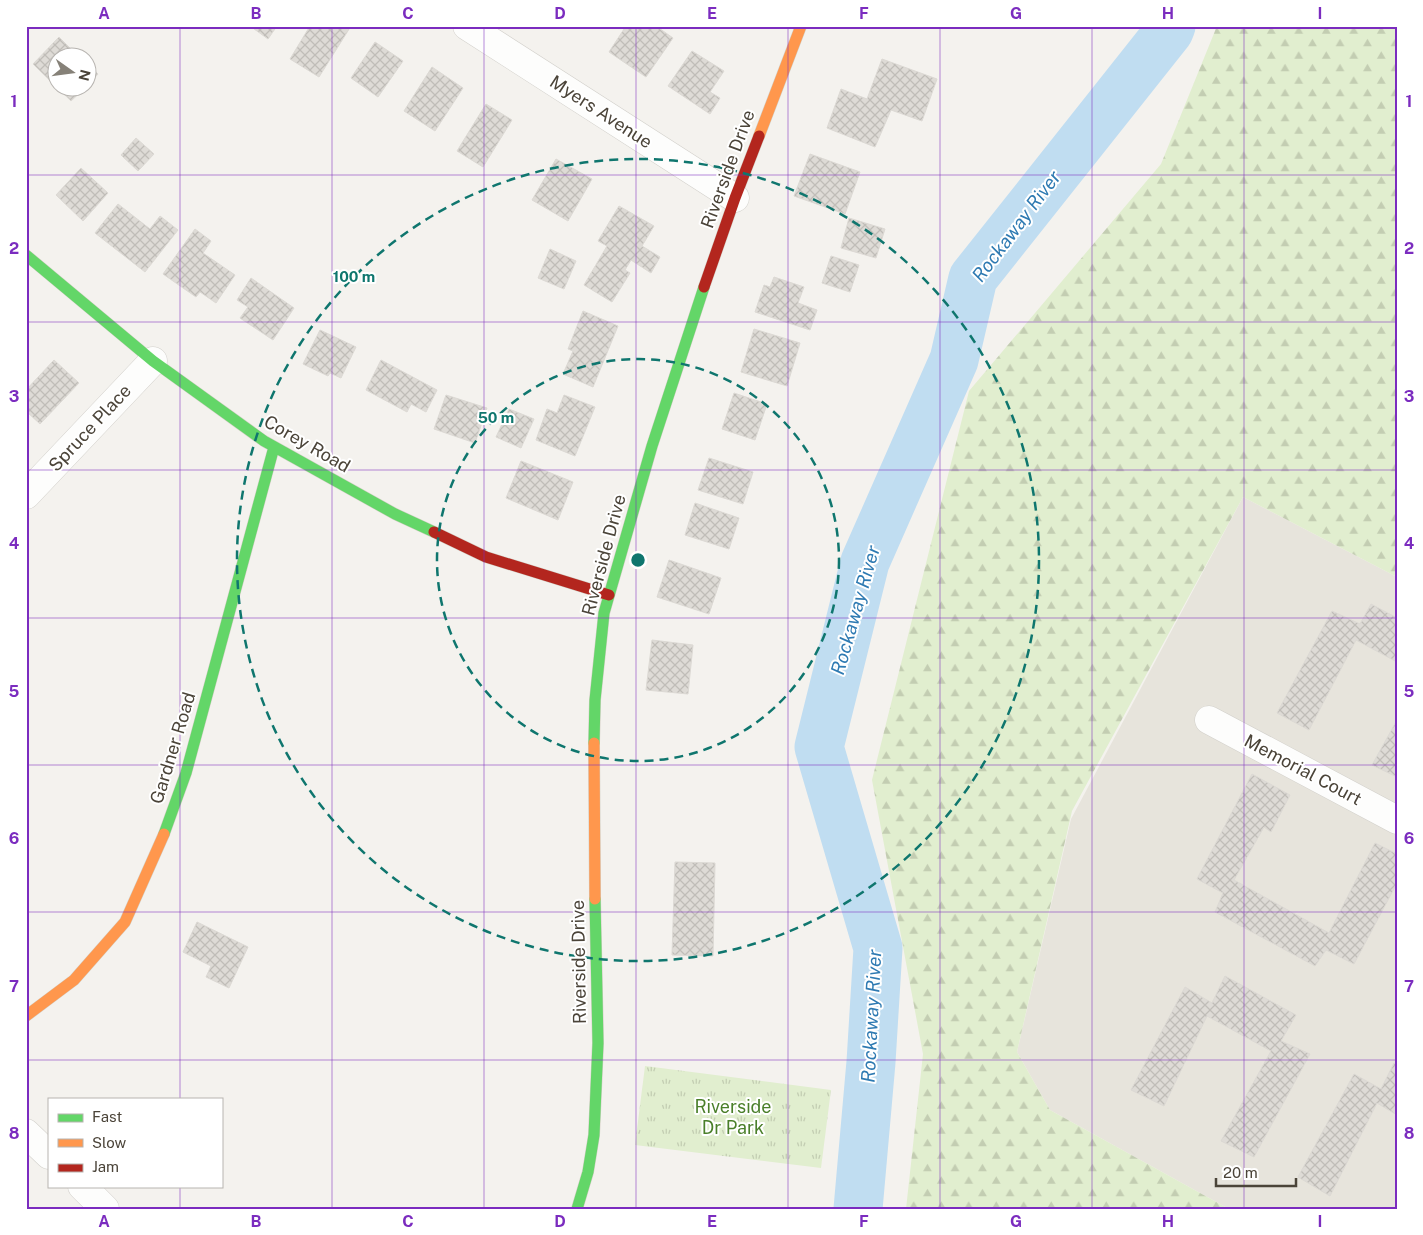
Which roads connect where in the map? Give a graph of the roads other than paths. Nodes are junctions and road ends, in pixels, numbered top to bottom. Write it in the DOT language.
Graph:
graph roads {
  1 [pos="466,26"];
  2 [pos="801,26"];
  3 [pos="735,198"];
  4 [pos="26,255"];
  5 [pos="153,361"];
  6 [pos="274,447"];
  7 [pos="26,495"];
  8 [pos="609,595"];
  9 [pos="1209,720"];
  10 [pos="1397,820"];
  11 [pos="26,1016"];
  12 [pos="26,1133"];
  13 [pos="48,1154"];
  14 [pos="84,1188"];
  15 [pos="105,1209"];
  16 [pos="577,1209"];
  1 -- 3 [label="street, Myers Avenue"];
  2 -- 3 [label="street, Riverside Drive"];
  3 -- 8 [label="street, Riverside Drive"];
  4 -- 5 [label="street, Corey Road"];
  5 -- 6 [label="street, Corey Road"];
  5 -- 7 [label="street, Spruce Place"];
  6 -- 8 [label="street, Corey Road"];
  6 -- 11 [label="street, Gardner Road"];
  8 -- 16 [label="street, Riverside Drive"];
  9 -- 10 [label="street, Memorial Court"];
  12 -- 13 [label="street"];
  14 -- 15 [label="street"];
}
